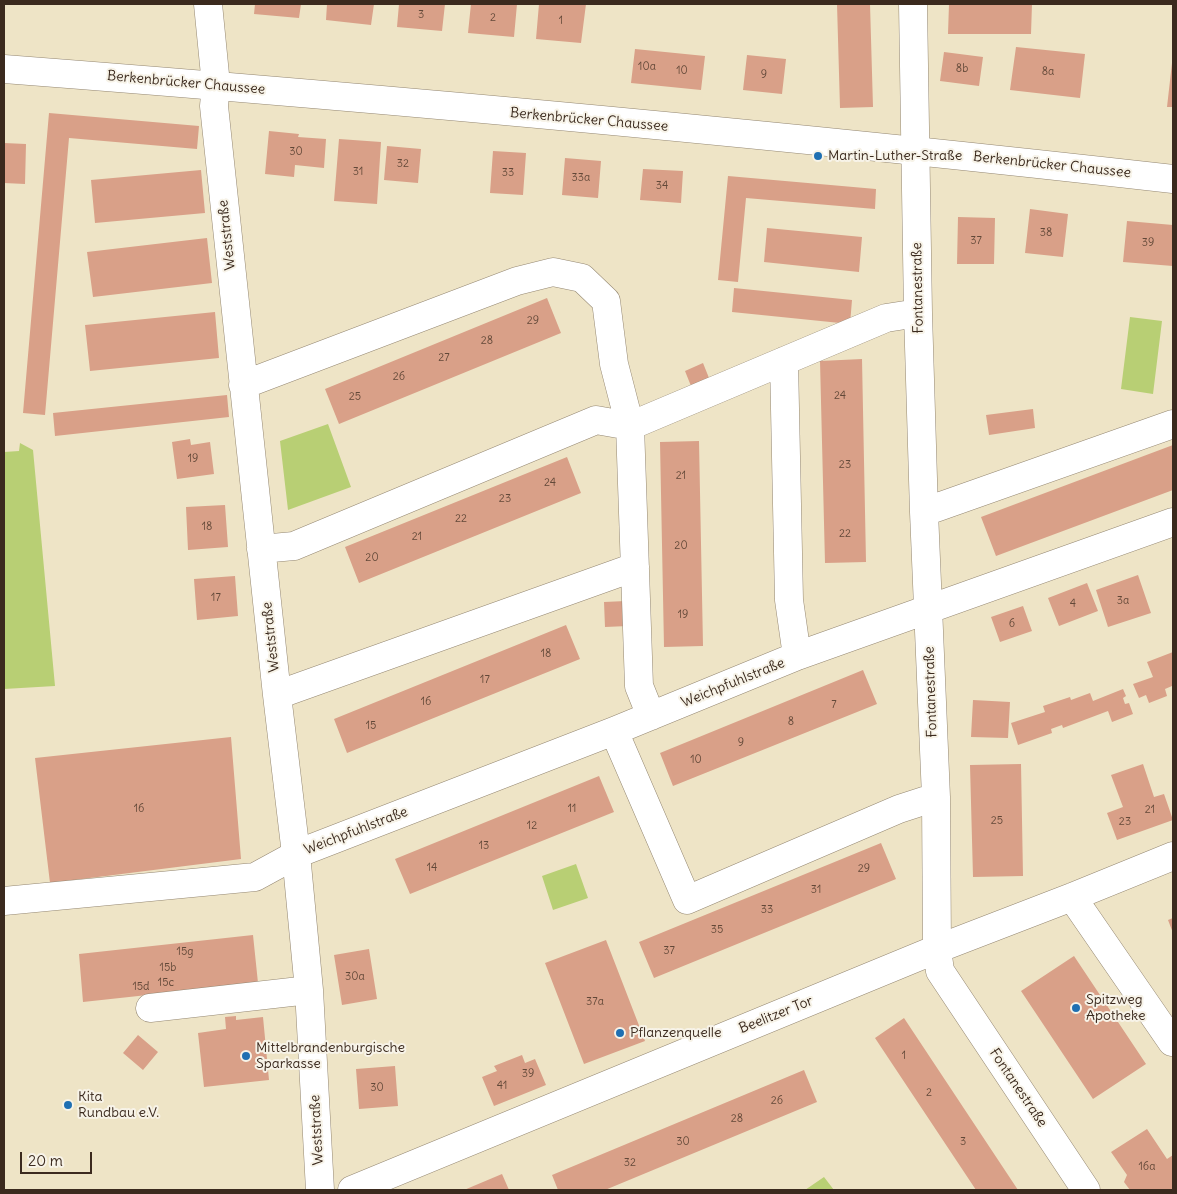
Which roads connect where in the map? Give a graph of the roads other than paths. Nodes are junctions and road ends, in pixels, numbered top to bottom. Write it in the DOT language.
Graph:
graph roads {
  1 [pos="208,4"];
  2 [pos="913,4"];
  3 [pos="4,69"];
  4 [pos="216,85"];
  5 [pos="916,150"];
  6 [pos="1173,178"];
  7 [pos="918,312"];
  8 [pos="784,361"];
  9 [pos="243,385"];
  10 [pos="1173,424"];
  11 [pos="630,426"];
  12 [pos="924,512"];
  13 [pos="1173,522"];
  14 [pos="262,549"];
  15 [pos="635,567"];
  16 [pos="928,609"];
  17 [pos="798,656"];
  18 [pos="277,695"];
  19 [pos="651,716"];
  20 [pos="614,731"];
  21 [pos="936,797"];
  22 [pos="296,854"];
  23 [pos="1173,856"];
  24 [pos="1072,897"];
  25 [pos="4,901"];
  26 [pos="937,948"];
  27 [pos="309,990"];
  28 [pos="150,1008"];
  29 [pos="1172,1042"];
  30 [pos="320,1190"];
  31 [pos="352,1190"];
  32 [pos="1086,1190"];
  1 -- 4 [label="street, Weststraße"];
  2 -- 5 [label="street"];
  3 -- 4 [label="street, Berkenbrücker Chaussee"];
  4 -- 5 [label="street, Berkenbrücker Chaussee"];
  4 -- 9 [label="street, Weststraße"];
  5 -- 6 [label="street, Berkenbrücker Chaussee"];
  5 -- 7 [label="street, Fontanestraße"];
  7 -- 8 [label="street"];
  7 -- 12 [label="street, Fontanestraße"];
  8 -- 11 [label="street"];
  8 -- 17 [label="street"];
  9 -- 11 [label="street"];
  9 -- 14 [label="street, Weststraße"];
  10 -- 12 [label="street"];
  11 -- 14 [label="street"];
  11 -- 15 [label="street"];
  12 -- 16 [label="street, Fontanestraße"];
  13 -- 16 [label="street, Weichpfuhlstraße"];
  14 -- 18 [label="street, Weststraße"];
  15 -- 18 [label="street"];
  15 -- 19 [label="street"];
  16 -- 17 [label="street, Weichpfuhlstraße"];
  16 -- 21 [label="street, Fontanestraße"];
  17 -- 19 [label="street, Weichpfuhlstraße"];
  18 -- 22 [label="street, Weststraße"];
  19 -- 20 [label="street, Weichpfuhlstraße"];
  20 -- 21 [label="street"];
  20 -- 22 [label="street, Weichpfuhlstraße"];
  21 -- 26 [label="street, Fontanestraße"];
  22 -- 25 [label="street, Weichpfuhlstraße"];
  22 -- 27 [label="street, Weststraße"];
  23 -- 24 [label="street, Beelitzer Tor"];
  24 -- 26 [label="street, Beelitzer Tor"];
  24 -- 29 [label="street"];
  26 -- 31 [label="street, Beelitzer Tor"];
  26 -- 32 [label="street, Fontanestraße"];
  27 -- 28 [label="street"];
  27 -- 30 [label="street, Weststraße"];
}
